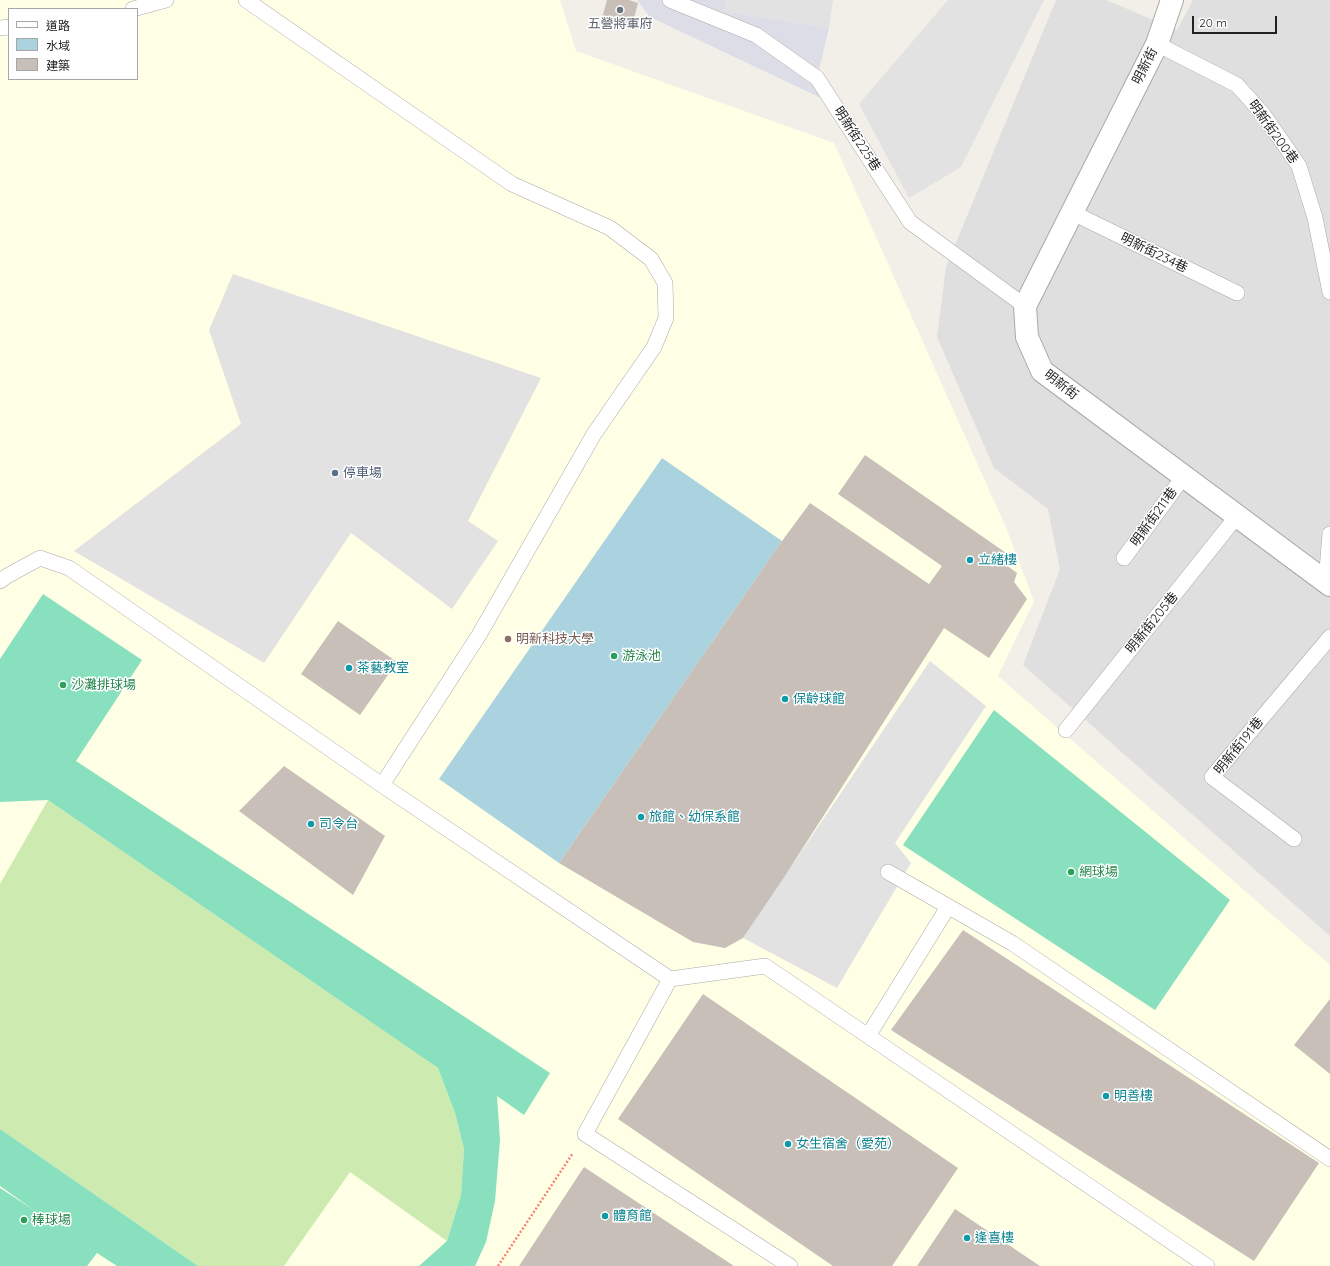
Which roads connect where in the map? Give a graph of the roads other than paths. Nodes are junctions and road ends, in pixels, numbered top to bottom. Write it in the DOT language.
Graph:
graph roads {
  1 [pos="166,0"];
  2 [pos="246,0"];
  3 [pos="670,0"];
  4 [pos="1172,0"];
  5 [pos="137,8"];
  6 [pos="1157,44"];
  7 [pos="1071,212"];
  8 [pos="1326,254"];
  9 [pos="1330,292"];
  10 [pos="1237,294"];
  11 [pos="1025,306"];
  12 [pos="1184,476"];
  13 [pos="1237,516"];
  14 [pos="1330,534"];
  15 [pos="1124,558"];
  16 [pos="0,581"];
  17 [pos="1328,584"];
  18 [pos="1330,637"];
  19 [pos="1066,730"];
  20 [pos="382,785"];
  21 [pos="1294,839"];
  22 [pos="888,872"];
  23 [pos="948,907"];
  24 [pos="670,979"];
  25 [pos="868,1036"];
  26 [pos="1330,1159"];
  27 [pos="790,1266"];
  28 [pos="1208,1266"];
  1 -- 5 [label="lane"];
  2 -- 20 [label="lane"];
  3 -- 11 [label="lane, 明新街225巷"];
  4 -- 6 [label="street, 明新街"];
  6 -- 7 [label="street, 明新街"];
  6 -- 8 [label="lane, 明新街200巷"];
  7 -- 10 [label="lane, 明新街234巷"];
  7 -- 11 [label="street, 明新街"];
  8 -- 9 [label="lane, 明新街200巷"];
  11 -- 12 [label="street, 明新街"];
  12 -- 13 [label="street, 明新街"];
  12 -- 15 [label="lane, 明新街211巷"];
  13 -- 17 [label="street, 明新街"];
  13 -- 19 [label="lane, 明新街205巷"];
  14 -- 17 [label="lane"];
  16 -- 20 [label="lane"];
  18 -- 21 [label="lane, 明新街191巷"];
  20 -- 24 [label="lane"];
  22 -- 23 [label="lane"];
  23 -- 25 [label="lane"];
  23 -- 26 [label="lane"];
  24 -- 25 [label="lane"];
  24 -- 27 [label="lane"];
  25 -- 28 [label="lane"];
}
